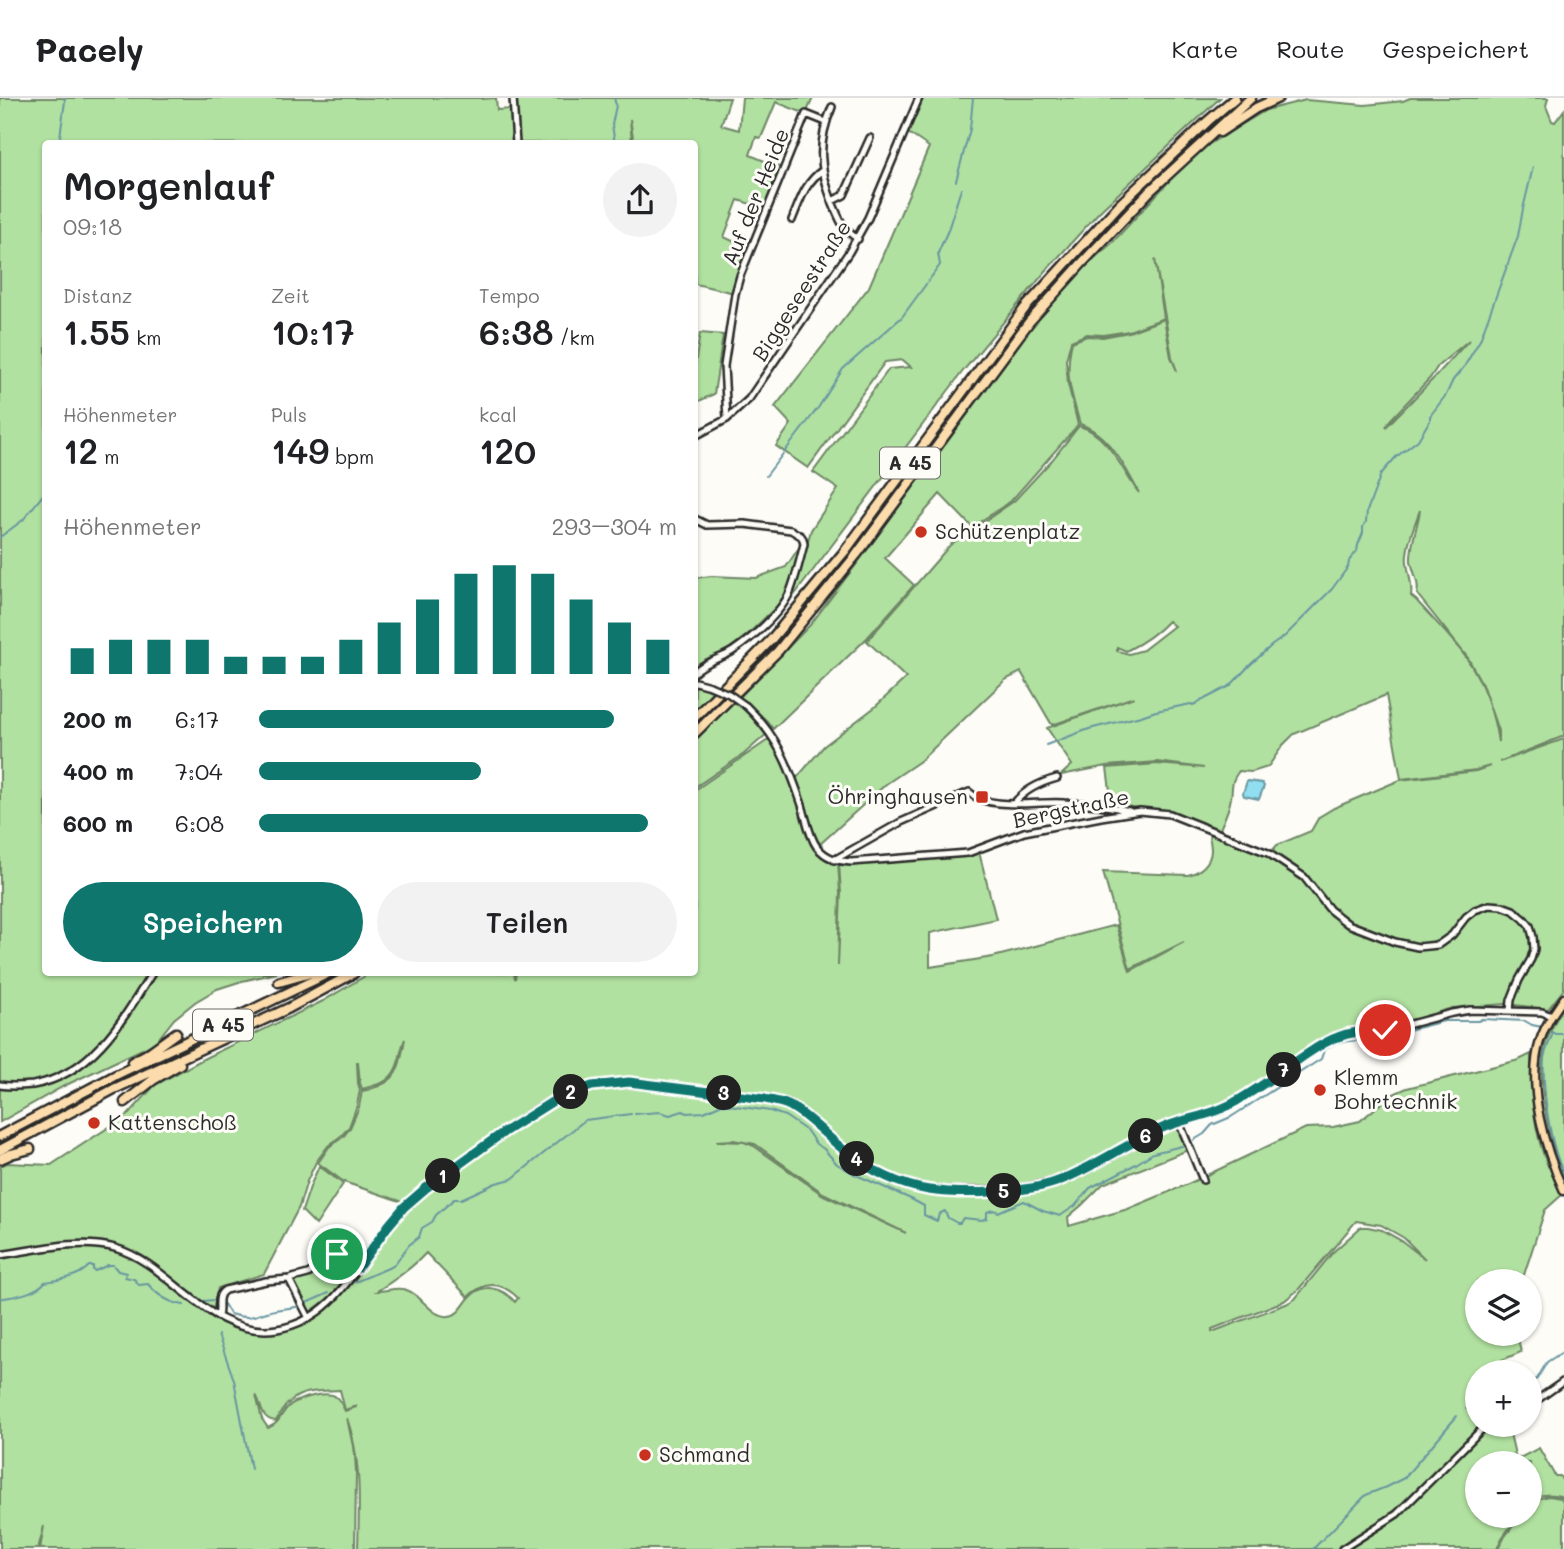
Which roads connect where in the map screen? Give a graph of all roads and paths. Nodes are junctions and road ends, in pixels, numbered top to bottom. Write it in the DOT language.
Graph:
graph roads {
  1 [pos="513,98"];
  2 [pos="919,98"];
  3 [pos="1235,98"];
  4 [pos="1251,98"];
  5 [pos="1278,98"];
  6 [pos="832,107"];
  7 [pos="825,122"];
  8 [pos="870,138"];
  9 [pos="516,140"];
  10 [pos="1189,153"];
  11 [pos="823,170"];
  12 [pos="832,201"];
  13 [pos="792,220"];
  14 [pos="858,239"];
  15 [pos="727,419"];
  16 [pos="698,434"];
  17 [pos="698,520"];
  18 [pos="698,670"];
  19 [pos="698,683"];
  20 [pos="698,714"];
  21 [pos="698,730"];
  22 [pos="1057,778"];
  23 [pos="1014,803"];
  24 [pos="1132,811"];
  25 [pos="834,860"];
  26 [pos="150,976"];
  27 [pos="300,976"];
  28 [pos="323,976"];
  29 [pos="348,976"];
  30 [pos="279,982"];
  31 [pos="1564,998"];
  32 [pos="1510,1011"];
  33 [pos="1551,1016"];
  34 [pos="176,1033"];
  35 [pos="194,1053"];
  36 [pos="116,1075"];
  37 [pos="0,1085"];
  38 [pos="125,1102"];
  39 [pos="1179,1122"];
  40 [pos="0,1136"];
  41 [pos="30,1149"];
  42 [pos="0,1150"];
  43 [pos="0,1159"];
  44 [pos="1203,1180"];
  45 [pos="1564,1191"];
  46 [pos="0,1255"];
  47 [pos="358,1268"];
  48 [pos="289,1279"];
  49 [pos="221,1318"];
  50 [pos="309,1318"];
  51 [pos="1564,1381"];
  52 [pos="1542,1397"];
  53 [pos="1474,1437"];
  54 [pos="1342,1549"];
  1 -- 9 [label="street"];
  2 -- 14 [label="street, Biggeseestraße"];
  3 -- 20 [label="highway, A 45"];
  4 -- 10 [label="highway, A 45"];
  5 -- 10 [label="highway"];
  6 -- 7 [label="street"];
  7 -- 11 [label="street"];
  7 -- 15 [label="street, Auf der Heide"];
  8 -- 12 [label="street"];
  10 -- 21 [label="highway, A 45"];
  11 -- 12 [label="street"];
  11 -- 13 [label="street"];
  12 -- 14 [label="street"];
  14 -- 15 [label="street, Biggeseestraße"];
  15 -- 16 [label="street, Biggeseestraße"];
  17 -- 18 [label="street"];
  19 -- 25 [label="street, bridge"];
  22 -- 23 [label="street"];
  23 -- 24 [label="street"];
  23 -- 25 [label="street"];
  24 -- 25 [label="street, Bergstraße"];
  24 -- 32 [label="street, Bergstraße"];
  26 -- 37 [label="street"];
  27 -- 30 [label="highway"];
  28 -- 36 [label="highway, A 45"];
  29 -- 35 [label="highway, A 45"];
  31 -- 33 [label="main road"];
  32 -- 33 [label="street"];
  32 -- 39 [label="street"];
  33 -- 45 [label="main road"];
  34 -- 36 [label="highway"];
  35 -- 38 [label="highway"];
  35 -- 42 [label="highway, A 45"];
  36 -- 40 [label="highway, A 45"];
  39 -- 44 [label="street"];
  39 -- 47 [label="street"];
  41 -- 43 [label="highway"];
  46 -- 49 [label="street"];
  47 -- 48 [label="street"];
  47 -- 50 [label="street"];
  48 -- 49 [label="street"];
  48 -- 50 [label="street"];
  49 -- 50 [label="street"];
  51 -- 52 [label="street"];
  53 -- 54 [label="street"];
}
